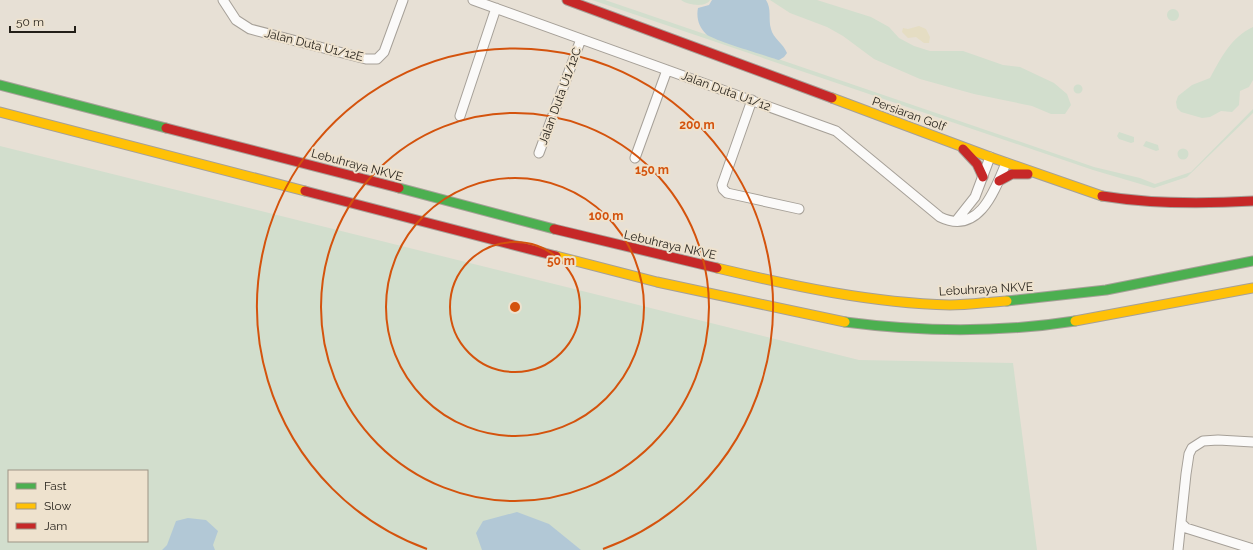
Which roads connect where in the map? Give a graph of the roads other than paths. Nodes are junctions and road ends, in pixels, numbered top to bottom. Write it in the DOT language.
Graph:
graph roads {
  1 [pos="223,0"];
  2 [pos="403,0"];
  3 [pos="473,0"];
  4 [pos="567,0"];
  5 [pos="496,8"];
  6 [pos="581,39"];
  7 [pos="667,70"];
  8 [pos="0,85"];
  9 [pos="752,100"];
  10 [pos="0,112"];
  11 [pos="460,116"];
  12 [pos="957,145"];
  13 [pos="539,153"];
  14 [pos="990,157"];
  15 [pos="635,158"];
  16 [pos="1006,163"];
  17 [pos="983,177"];
  18 [pos="1047,177"];
  19 [pos="999,181"];
  20 [pos="975,197"];
  21 [pos="1253,201"];
  22 [pos="988,203"];
  23 [pos="799,209"];
  24 [pos="956,221"];
  25 [pos="1253,261"];
  26 [pos="1253,288"];
  27 [pos="1253,442"];
  28 [pos="1181,523"];
  29 [pos="1253,549"];
  30 [pos="1178,550"];
  1 -- 2 [label="street, Jalan Duta U1/12E"];
  3 -- 5 [label="street, Jalan Duta U1/12"];
  4 -- 12 [label="main road, Persiaran Golf"];
  5 -- 6 [label="street, Jalan Duta U1/12"];
  5 -- 11 [label="street"];
  6 -- 7 [label="street, Jalan Duta U1/12"];
  6 -- 13 [label="street, Jalan Duta U1/12C"];
  7 -- 9 [label="street, Jalan Duta U1/12"];
  7 -- 15 [label="street"];
  8 -- 25 [label="main road, Lebuhraya NKVE"];
  9 -- 23 [label="street"];
  9 -- 24 [label="street, Jalan Duta U1/12"];
  10 -- 26 [label="main road"];
  12 -- 14 [label="main road, Persiaran Golf"];
  12 -- 17 [label="main road"];
  14 -- 16 [label="main road, Persiaran Golf"];
  14 -- 17 [label="street"];
  16 -- 18 [label="main road, Persiaran Golf"];
  16 -- 19 [label="street"];
  17 -- 20 [label="street"];
  18 -- 19 [label="main road"];
  18 -- 21 [label="main road, Persiaran Golf"];
  19 -- 22 [label="street"];
  20 -- 22 [label="street"];
  20 -- 24 [label="street"];
  22 -- 24 [label="street"];
  27 -- 28 [label="street"];
  28 -- 29 [label="street"];
  28 -- 30 [label="street"];
}
